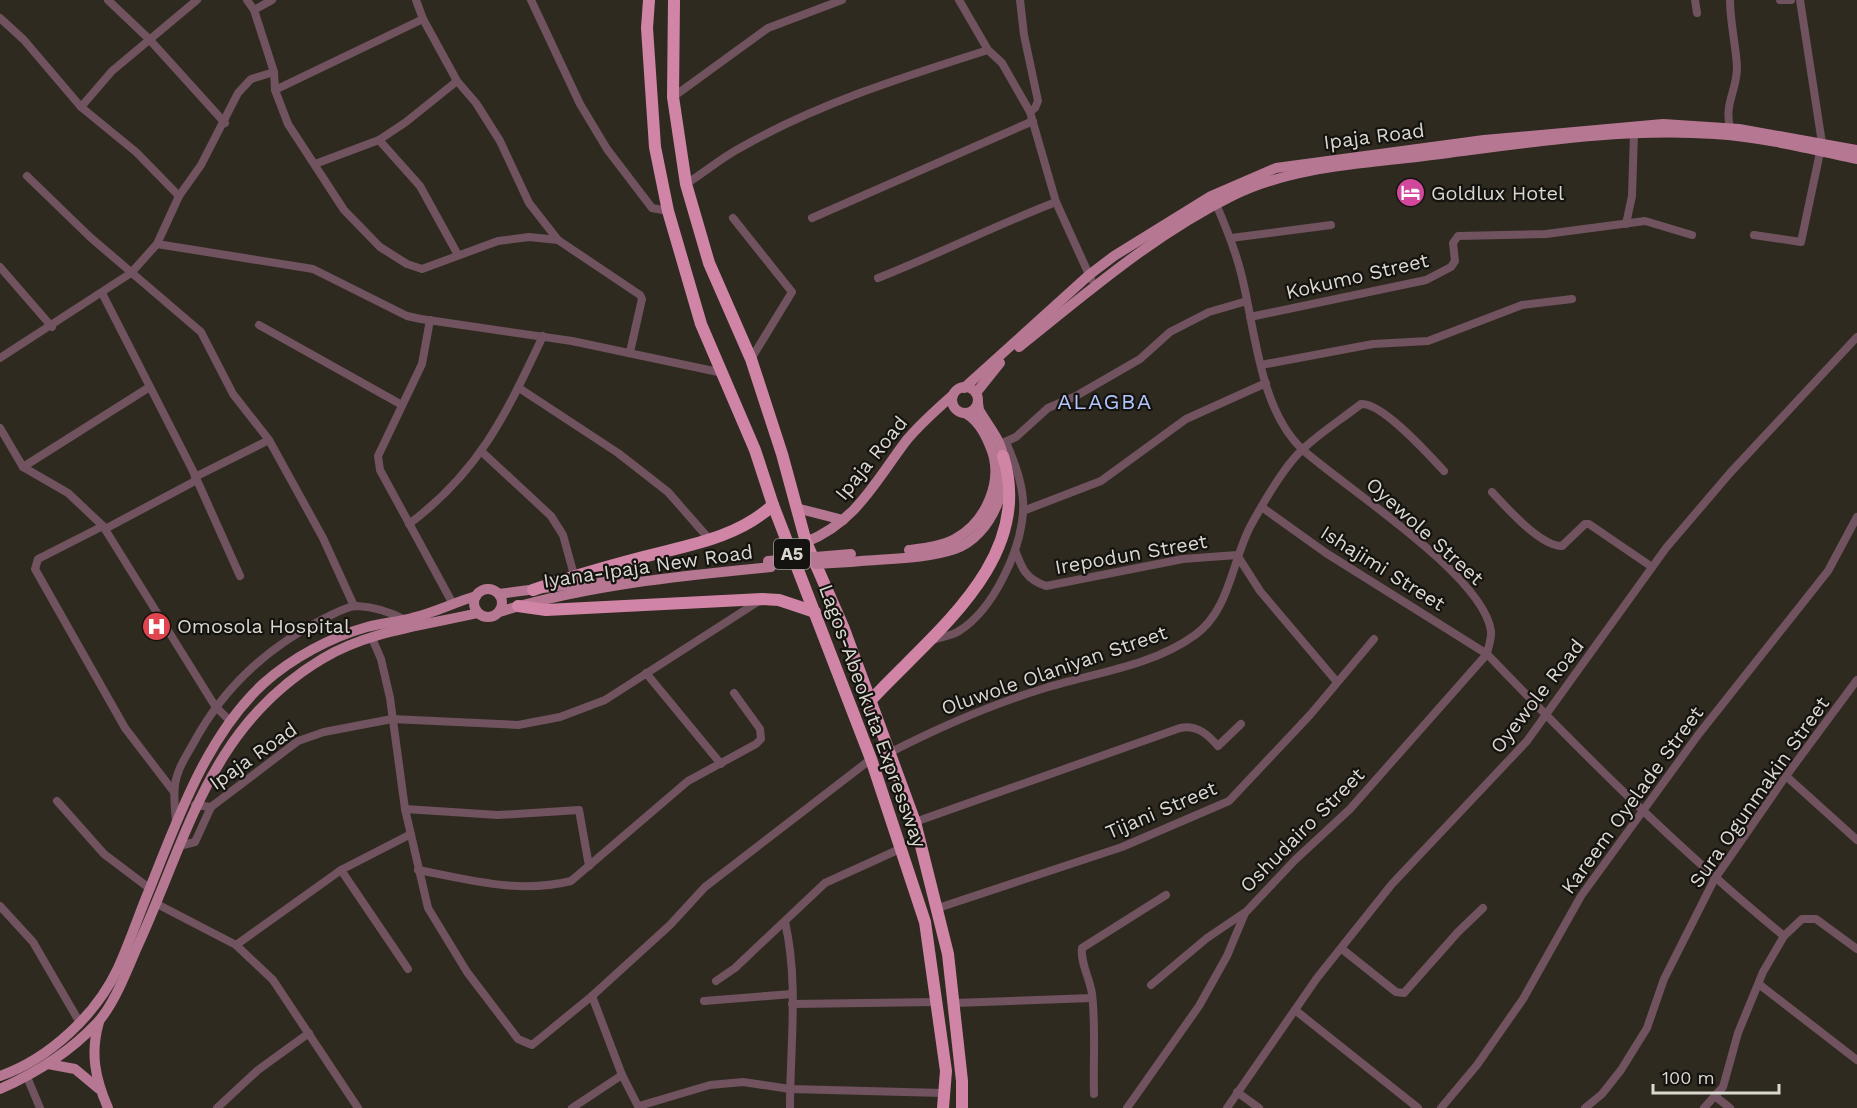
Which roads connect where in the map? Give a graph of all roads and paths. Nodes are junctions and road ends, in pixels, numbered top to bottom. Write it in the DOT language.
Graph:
graph roads {
  1 [pos="108,0"];
  2 [pos="196,0"];
  3 [pos="247,0"];
  4 [pos="272,0"];
  5 [pos="416,0"];
  6 [pos="531,0"];
  7 [pos="649,0"];
  8 [pos="674,0"];
  9 [pos="842,0"];
  10 [pos="959,0"];
  11 [pos="1020,0"];
  12 [pos="1695,0"];
  13 [pos="1730,0"];
  14 [pos="1780,0"];
  15 [pos="1791,0"];
  16 [pos="1800,0"];
  17 [pos="254,10"];
  18 [pos="1697,13"];
  19 [pos="0,18"];
  20 [pos="423,19"];
  21 [pos="149,39"];
  22 [pos="988,50"];
  23 [pos="274,72"];
  24 [pos="457,81"];
  25 [pos="275,90"];
  26 [pos="673,97"];
  27 [pos="81,107"];
  28 [pos="1030,112"];
  29 [pos="1033,121"];
  30 [pos="225,123"];
  31 [pos="1682,128"];
  32 [pos="1730,128"];
  33 [pos="1634,133"];
  34 [pos="379,140"];
  35 [pos="1822,147"];
  36 [pos="1857,150"];
  37 [pos="1857,159"];
  38 [pos="315,165"];
  39 [pos="27,176"];
  40 [pos="686,184"];
  41 [pos="179,196"];
  42 [pos="1056,202"];
  43 [pos="1216,204"];
  44 [pos="669,211"];
  45 [pos="733,218"];
  46 [pos="812,218"];
  47 [pos="1626,224"];
  48 [pos="1332,225"];
  49 [pos="1692,235"];
  50 [pos="1754,236"];
  51 [pos="1231,238"];
  52 [pos="558,240"];
  53 [pos="157,244"];
  54 [pos="458,255"];
  55 [pos="0,267"];
  56 [pos="131,273"];
  57 [pos="1089,274"];
  58 [pos="879,278"];
  59 [pos="1095,287"];
  60 [pos="102,293"];
  61 [pos="1572,299"];
  62 [pos="1247,301"];
  63 [pos="1250,317"];
  64 [pos="430,320"];
  65 [pos="259,325"];
  66 [pos="52,327"];
  67 [pos="543,336"];
  68 [pos="1857,337"];
  69 [pos="630,352"];
  70 [pos="0,358"];
  71 [pos="751,359"];
  72 [pos="1262,365"];
  73 [pos="723,373"];
  74 [pos="1266,383"];
  75 [pos="519,387"];
  76 [pos="964,387"];
  77 [pos="148,388"];
  78 [pos="953,396"];
  79 [pos="977,398"];
  80 [pos="402,405"];
  81 [pos="961,412"];
  82 [pos="927,418"];
  83 [pos="0,428"];
  84 [pos="269,440"];
  85 [pos="3,442"];
  86 [pos="1003,448"];
  87 [pos="1302,450"];
  88 [pos="481,451"];
  89 [pos="23,467"];
  90 [pos="1444,471"];
  91 [pos="196,478"];
  92 [pos="1492,492"];
  93 [pos="773,505"];
  94 [pos="795,508"];
  95 [pos="1263,508"];
  96 [pos="1023,511"];
  97 [pos="1857,517"];
  98 [pos="843,520"];
  99 [pos="409,524"];
  100 [pos="104,527"];
  101 [pos="710,540"];
  102 [pos="806,542"];
  103 [pos="1015,550"];
  104 [pos="1237,555"];
  105 [pos="850,558"];
  106 [pos="770,564"];
  107 [pos="1652,567"];
  108 [pos="574,575"];
  109 [pos="240,576"];
  110 [pos="532,590"];
  111 [pos="499,594"];
  112 [pos="476,596"];
  113 [pos="762,599"];
  114 [pos="453,604"];
  115 [pos="354,606"];
  116 [pos="518,606"];
  117 [pos="500,612"];
  118 [pos="815,612"];
  119 [pos="478,613"];
  120 [pos="405,620"];
  121 [pos="372,638"];
  122 [pos="1374,639"];
  123 [pos="930,640"];
  124 [pos="1487,654"];
  125 [pos="646,674"];
  126 [pos="1857,680"];
  127 [pos="1337,682"];
  128 [pos="734,693"];
  129 [pos="871,700"];
  130 [pos="215,706"];
  131 [pos="1547,716"];
  132 [pos="392,719"];
  133 [pos="231,722"];
  134 [pos="1241,724"];
  135 [pos="891,752"];
  136 [pos="871,759"];
  137 [pos="720,764"];
  138 [pos="1785,776"];
  139 [pos="174,792"];
  140 [pos="57,801"];
  141 [pos="191,803"];
  142 [pos="211,807"];
  143 [pos="405,809"];
  144 [pos="1642,812"];
  145 [pos="915,822"];
  146 [pos="176,826"];
  147 [pos="411,834"];
  148 [pos="1857,840"];
  149 [pos="179,846"];
  150 [pos="902,848"];
  151 [pos="589,866"];
  152 [pos="341,870"];
  153 [pos="418,870"];
  154 [pos="1714,880"];
  155 [pos="149,888"];
  156 [pos="1166,895"];
  157 [pos="157,904"];
  158 [pos="1483,908"];
  159 [pos="935,909"];
  160 [pos="1,910"];
  161 [pos="1245,913"];
  162 [pos="785,922"];
  163 [pos="1784,936"];
  164 [pos="236,945"];
  165 [pos="1341,949"];
  166 [pos="1857,949"];
  167 [pos="408,969"];
  168 [pos="716,981"];
  169 [pos="1151,985"];
  170 [pos="1760,985"];
  171 [pos="592,996"];
  172 [pos="1092,998"];
  173 [pos="792,999"];
  174 [pos="704,1001"];
  175 [pos="937,1002"];
  176 [pos="954,1003"];
  177 [pos="1295,1010"];
  178 [pos="99,1022"];
  179 [pos="80,1023"];
  180 [pos="309,1033"];
  181 [pos="1857,1060"];
  182 [pos="48,1064"];
  183 [pos="622,1075"];
  184 [pos="0,1076"];
  185 [pos="27,1077"];
  186 [pos="0,1089"];
  187 [pos="99,1089"];
  188 [pos="790,1089"];
  189 [pos="1237,1092"];
  190 [pos="943,1094"];
  191 [pos="1094,1094"];
  192 [pos="1716,1097"];
  193 [pos="219,1107"];
  194 [pos="639,1107"];
  195 [pos="40,1108"];
  196 [pos="108,1108"];
  197 [pos="358,1108"];
  198 [pos="572,1108"];
  199 [pos="790,1108"];
  200 [pos="943,1108"];
  201 [pos="962,1108"];
  202 [pos="1127,1108"];
  203 [pos="1227,1108"];
  204 [pos="1259,1108"];
  205 [pos="1418,1108"];
  206 [pos="1441,1108"];
  207 [pos="1585,1108"];
  208 [pos="1704,1108"];
  209 [pos="1730,1108"];
  1 -- 21 [label="street"];
  2 -- 21 [label="street"];
  3 -- 17 [label="street"];
  4 -- 17 [label="street"];
  5 -- 20 [label="street"];
  6 -- 44 [label="street"];
  7 -- 44 [label="highway, Lagos-Abeokuta Expressway / A5"];
  8 -- 26 [label="highway, Lagos-Abeokuta Expressway / A5"];
  9 -- 26 [label="street"];
  10 -- 22 [label="street"];
  11 -- 28 [label="street"];
  12 -- 18 [label="street"];
  13 -- 32 [label="street"];
  14 -- 15 [label="street"];
  16 -- 35 [label="street"];
  17 -- 23 [label="street"];
  19 -- 27 [label="street"];
  20 -- 24 [label="street"];
  20 -- 25 [label="street"];
  21 -- 27 [label="street"];
  21 -- 30 [label="street"];
  22 -- 28 [label="street"];
  22 -- 40 [label="street"];
  23 -- 25 [label="street"];
  23 -- 30 [label="street"];
  24 -- 34 [label="street"];
  24 -- 52 [label="street"];
  25 -- 38 [label="street"];
  26 -- 40 [label="highway, Lagos-Abeokuta Expressway / A5"];
  27 -- 41 [label="street"];
  28 -- 29 [label="street"];
  29 -- 42 [label="street"];
  29 -- 46 [label="street"];
  30 -- 41 [label="street"];
  31 -- 32 [label="main road, Ipaja Road"];
  31 -- 33 [label="main road, Ipaja Road"];
  31 -- 35 [label="main road, Ipaja Road"];
  31 -- 57 [label="main road, Ipaja Road"];
  32 -- 35 [label="main road, Ipaja Road"];
  33 -- 43 [label="main road, Ipaja Road"];
  33 -- 47 [label="street"];
  34 -- 38 [label="street"];
  34 -- 54 [label="street"];
  35 -- 36 [label="main road, Ipaja Road"];
  35 -- 37 [label="main road, Ipaja Road"];
  35 -- 50 [label="street"];
  38 -- 54 [label="street"];
  39 -- 56 [label="street"];
  40 -- 71 [label="highway, Lagos-Abeokuta Expressway / A5"];
  41 -- 53 [label="street"];
  42 -- 57 [label="street"];
  42 -- 58 [label="street"];
  43 -- 51 [label="street, Oyewole Street"];
  43 -- 59 [label="main road, Ipaja Road"];
  44 -- 73 [label="highway, Lagos-Abeokuta Expressway / A5"];
  45 -- 71 [label="street"];
  47 -- 49 [label="street, Kokumo Street"];
  47 -- 63 [label="street, Kokumo Street"];
  48 -- 51 [label="street"];
  51 -- 62 [label="street, Oyewole Street"];
  52 -- 54 [label="street"];
  52 -- 69 [label="street"];
  53 -- 56 [label="street"];
  53 -- 64 [label="street"];
  55 -- 66 [label="street"];
  56 -- 60 [label="street"];
  56 -- 84 [label="street"];
  57 -- 59 [label="street"];
  57 -- 76 [label="main road, Ipaja Road"];
  59 -- 79 [label="main road, Ipaja Road"];
  60 -- 66 [label="street"];
  60 -- 77 [label="street"];
  61 -- 72 [label="street"];
  62 -- 63 [label="street, Oyewole Street"];
  62 -- 86 [label="street"];
  63 -- 72 [label="street, Oyewole Street"];
  64 -- 67 [label="street"];
  64 -- 80 [label="street"];
  65 -- 80 [label="street"];
  66 -- 70 [label="street"];
  67 -- 69 [label="street"];
  67 -- 75 [label="street"];
  68 -- 107 [label="street, Oyewole Road"];
  69 -- 73 [label="street"];
  71 -- 94 [label="highway, Lagos-Abeokuta Expressway / A5"];
  72 -- 74 [label="street, Oyewole Street"];
  73 -- 93 [label="highway, Lagos-Abeokuta Expressway / A5"];
  74 -- 87 [label="street, Oyewole Street"];
  74 -- 96 [label="street"];
  75 -- 88 [label="street"];
  75 -- 101 [label="street"];
  76 -- 78 [label="main road"];
  76 -- 79 [label="main road"];
  77 -- 89 [label="street"];
  77 -- 91 [label="street"];
  78 -- 81 [label="main road"];
  78 -- 82 [label="main road, Ipaja Road"];
  79 -- 81 [label="main road"];
  79 -- 86 [label="main road"];
  80 -- 99 [label="street"];
  81 -- 82 [label="main road, Ipaja Road"];
  81 -- 105 [label="main road, Iyana-Ipaja New Road"];
  82 -- 98 [label="main road, Ipaja Road"];
  83 -- 85 [label="street"];
  84 -- 91 [label="street"];
  84 -- 115 [label="street"];
  85 -- 89 [label="street"];
  86 -- 96 [label="street"];
  86 -- 105 [label="main road, Iyana-Ipaja New Road"];
  86 -- 123 [label="highway"];
  87 -- 90 [label="street, Oluwole Olaniyan Street"];
  87 -- 95 [label="street, Oluwole Olaniyan Street"];
  87 -- 124 [label="street, Oyewole Street"];
  88 -- 99 [label="street"];
  88 -- 108 [label="street"];
  89 -- 100 [label="street"];
  91 -- 100 [label="street"];
  91 -- 109 [label="street"];
  92 -- 107 [label="street"];
  93 -- 101 [label="highway"];
  93 -- 118 [label="highway, Lagos-Abeokuta Expressway / A5"];
  94 -- 98 [label="main road"];
  94 -- 102 [label="highway, Lagos-Abeokuta Expressway / A5"];
  95 -- 104 [label="street, Oluwole Olaniyan Street"];
  95 -- 124 [label="street, Ishajimi Street"];
  96 -- 103 [label="street"];
  97 -- 144 [label="street, Kareem Oyelade Street"];
  98 -- 102 [label="main road, Ipaja Road"];
  99 -- 114 [label="street"];
  100 -- 130 [label="street"];
  100 -- 139 [label="street"];
  101 -- 108 [label="highway"];
  102 -- 129 [label="highway, Lagos-Abeokuta Expressway / A5"];
  103 -- 104 [label="street, Irepodun Street"];
  103 -- 123 [label="street"];
  104 -- 127 [label="street"];
  104 -- 135 [label="street, Oluwole Olaniyan Street"];
  105 -- 106 [label="main road, Iyana-Ipaja New Road, bridge"];
  106 -- 110 [label="main road, Iyana-Ipaja New Road"];
  106 -- 116 [label="main road, Iyana-Ipaja New Road"];
  107 -- 131 [label="street, Oyewole Road"];
  108 -- 110 [label="highway"];
  110 -- 111 [label="main road, Iyana-Ipaja New Road"];
  111 -- 112 [label="main road"];
  111 -- 117 [label="main road"];
  112 -- 114 [label="main road"];
  112 -- 119 [label="main road"];
  113 -- 116 [label="highway"];
  113 -- 118 [label="highway"];
  113 -- 125 [label="street, Ipaja Road"];
  114 -- 120 [label="main road"];
  115 -- 120 [label="street"];
  115 -- 130 [label="street"];
  116 -- 117 [label="main road, Iyana-Ipaja New Road"];
  117 -- 119 [label="main road"];
  118 -- 136 [label="highway, Lagos-Abeokuta Expressway / A5"];
  119 -- 121 [label="main road"];
  120 -- 133 [label="main road"];
  121 -- 132 [label="street"];
  121 -- 141 [label="main road"];
  122 -- 127 [label="street, Tijani Street"];
  123 -- 129 [label="highway"];
  124 -- 131 [label="street"];
  124 -- 161 [label="street, Oshudairo Street"];
  125 -- 132 [label="street, Ipaja Road"];
  125 -- 137 [label="street"];
  126 -- 138 [label="street, Sura Ogunmakin Street"];
  127 -- 159 [label="street, Tijani Street"];
  128 -- 137 [label="street"];
  129 -- 135 [label="highway, Lagos-Abeokuta Expressway / A5"];
  130 -- 133 [label="street"];
  130 -- 139 [label="street"];
  131 -- 144 [label="street"];
  131 -- 165 [label="street, Oyewole Road"];
  132 -- 142 [label="street, Ipaja Road"];
  132 -- 143 [label="street"];
  133 -- 141 [label="main road"];
  134 -- 145 [label="street"];
  135 -- 145 [label="highway, Lagos-Abeokuta Expressway / A5"];
  136 -- 150 [label="highway, Lagos-Abeokuta Expressway / A5"];
  136 -- 171 [label="street"];
  137 -- 151 [label="street"];
  138 -- 148 [label="street"];
  138 -- 154 [label="street, Sura Ogunmakin Street"];
  139 -- 146 [label="street"];
  140 -- 155 [label="street"];
  141 -- 142 [label="street, Ipaja Road"];
  141 -- 146 [label="main road, Ipaja Road"];
  141 -- 149 [label="main road, Ipaja Road"];
  142 -- 149 [label="street"];
  143 -- 147 [label="street"];
  143 -- 151 [label="street"];
  144 -- 154 [label="street"];
  144 -- 206 [label="street, Kareem Oyelade Street"];
  145 -- 159 [label="highway, Lagos-Abeokuta Expressway / A5"];
  146 -- 155 [label="main road, Ipaja Road"];
  147 -- 152 [label="street"];
  147 -- 153 [label="street"];
  149 -- 157 [label="main road, Ipaja Road"];
  150 -- 162 [label="street"];
  150 -- 175 [label="highway, Lagos-Abeokuta Expressway / A5"];
  151 -- 153 [label="street"];
  152 -- 164 [label="street"];
  152 -- 167 [label="street"];
  153 -- 171 [label="street"];
  154 -- 163 [label="street"];
  154 -- 207 [label="street, Sura Ogunmakin Street"];
  155 -- 179 [label="main road, Ipaja Road"];
  156 -- 172 [label="street"];
  157 -- 164 [label="street"];
  157 -- 178 [label="main road, Ipaja Road"];
  158 -- 165 [label="street"];
  159 -- 176 [label="highway, Lagos-Abeokuta Expressway / A5"];
  160 -- 179 [label="street"];
  161 -- 169 [label="street"];
  161 -- 202 [label="street, Oshudairo Street"];
  162 -- 168 [label="street"];
  162 -- 173 [label="street"];
  163 -- 166 [label="street"];
  163 -- 170 [label="street"];
  164 -- 180 [label="street"];
  165 -- 177 [label="street, Oyewole Road"];
  170 -- 181 [label="street"];
  170 -- 192 [label="street"];
  171 -- 183 [label="street"];
  172 -- 176 [label="street"];
  172 -- 191 [label="street"];
  173 -- 174 [label="street"];
  173 -- 175 [label="street"];
  173 -- 188 [label="street"];
  175 -- 190 [label="highway, Lagos-Abeokuta Expressway / A5"];
  176 -- 201 [label="highway, Lagos-Abeokuta Expressway / A5"];
  177 -- 189 [label="street, Oyewole Road"];
  177 -- 205 [label="street"];
  178 -- 182 [label="main road, Ipaja Road"];
  178 -- 187 [label="main road"];
  179 -- 184 [label="main road, Ipaja Road"];
  180 -- 193 [label="street"];
  180 -- 197 [label="street"];
  182 -- 185 [label="main road, Ipaja Road"];
  182 -- 187 [label="main road"];
  183 -- 194 [label="street"];
  183 -- 198 [label="street"];
  185 -- 186 [label="main road, Ipaja Road"];
  185 -- 195 [label="street"];
  187 -- 196 [label="main road"];
  188 -- 190 [label="street"];
  188 -- 194 [label="street"];
  188 -- 199 [label="street"];
  189 -- 203 [label="street, Oyewole Road"];
  189 -- 204 [label="street"];
  190 -- 200 [label="highway, Lagos-Abeokuta Expressway / A5"];
  192 -- 208 [label="street"];
  192 -- 209 [label="street"];
}
